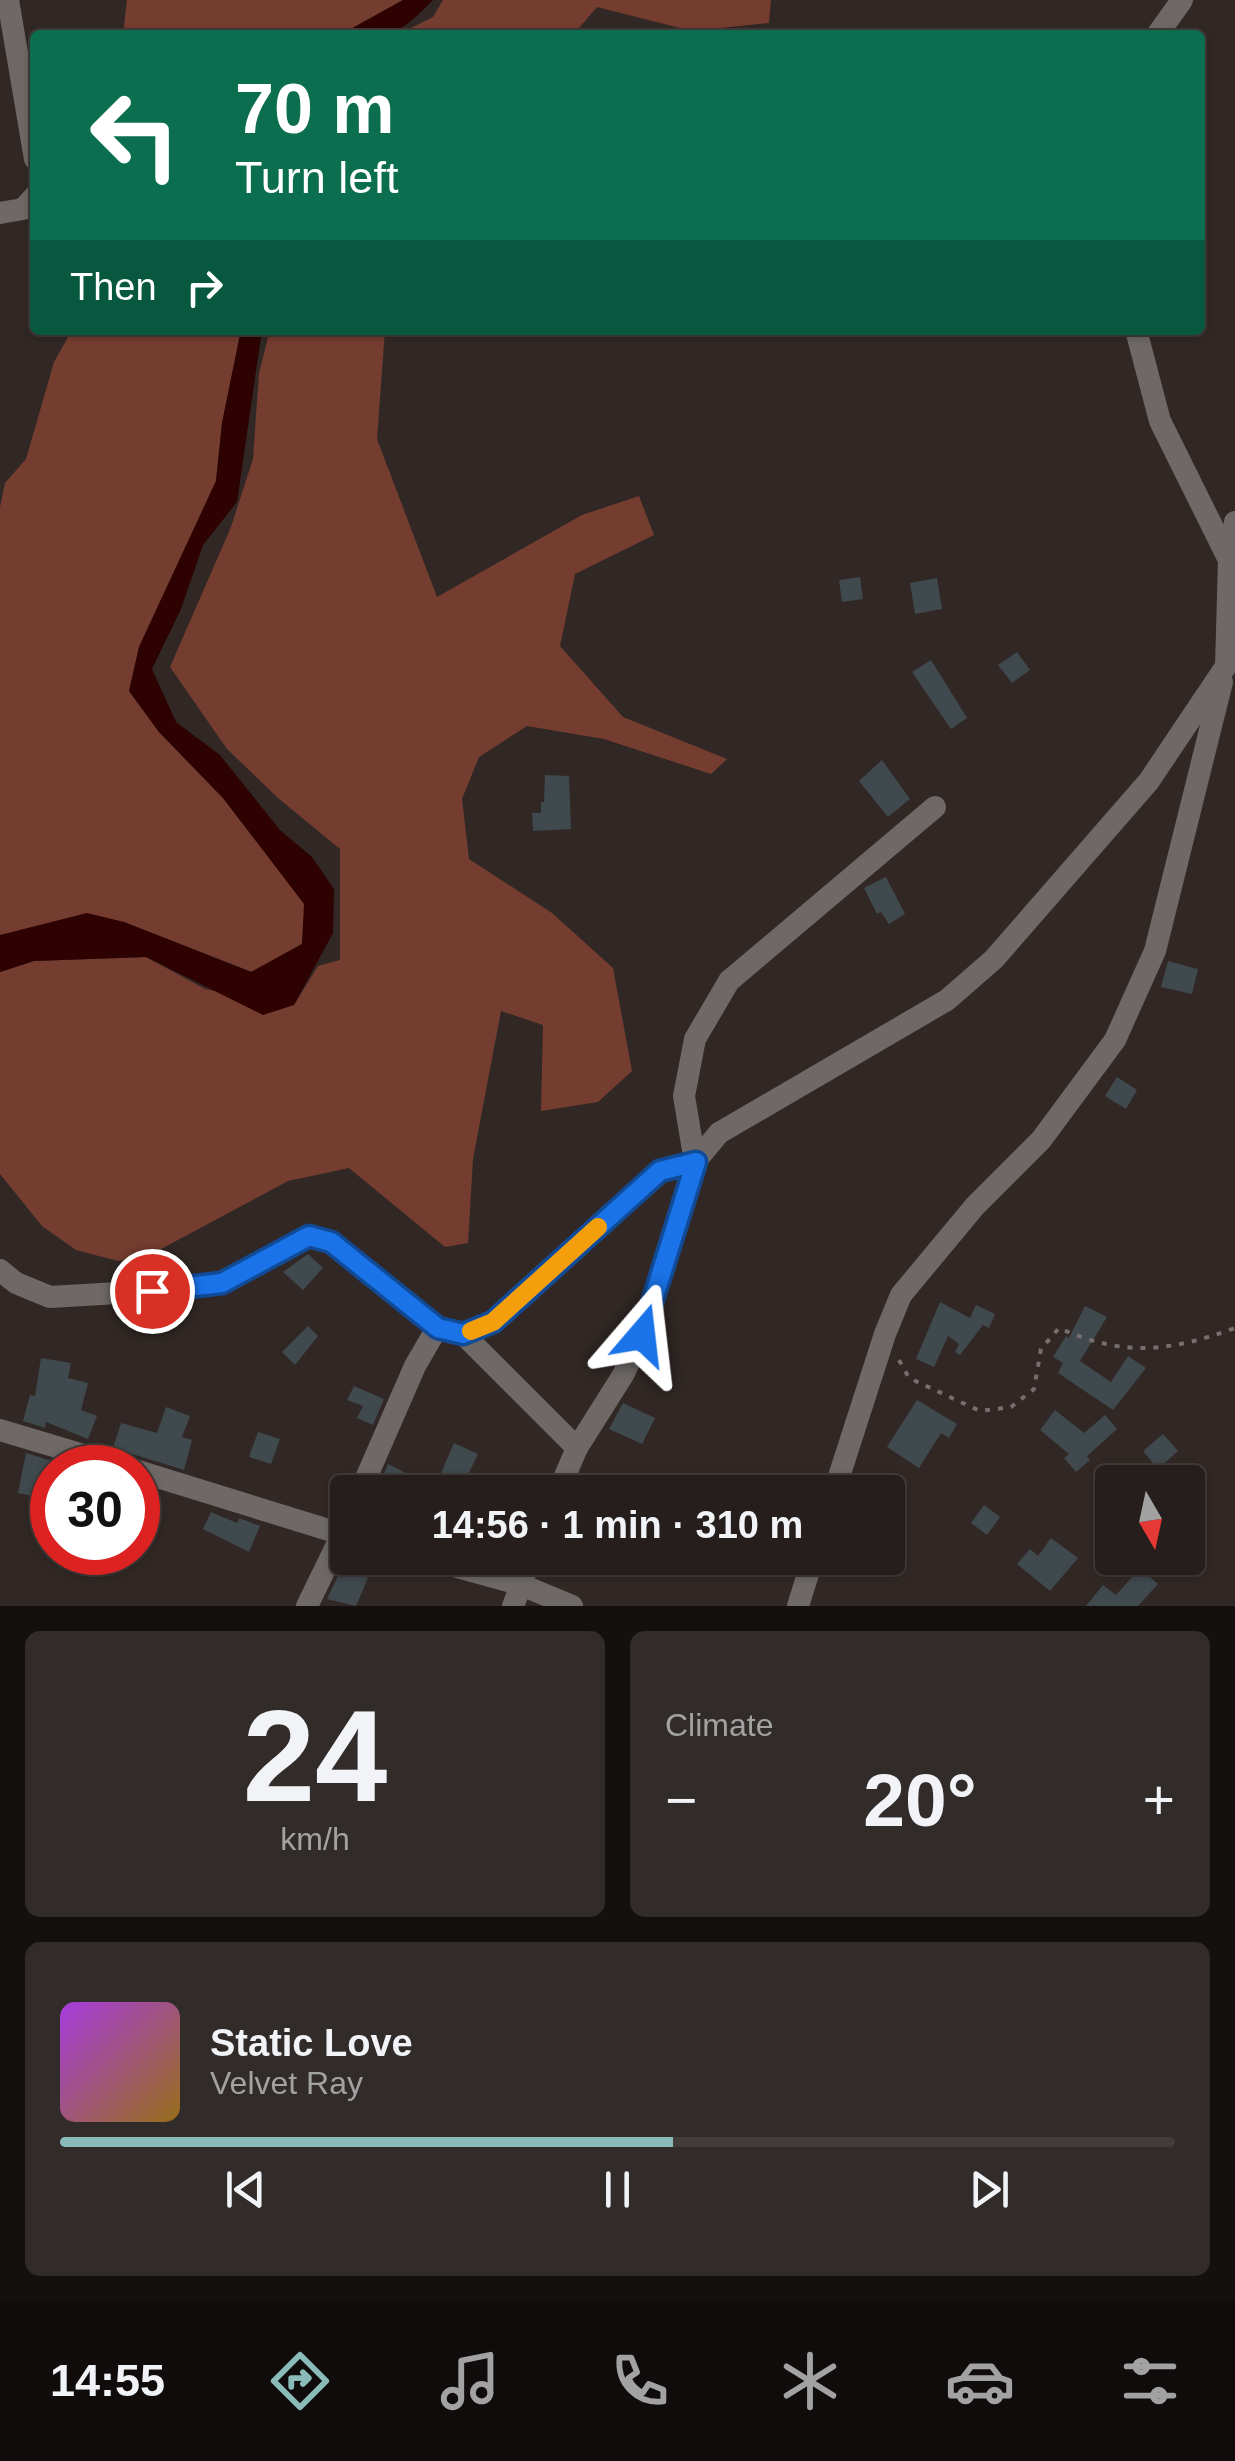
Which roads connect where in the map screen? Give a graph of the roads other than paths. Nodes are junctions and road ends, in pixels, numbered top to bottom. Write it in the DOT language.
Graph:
graph roads {
  1 [pos="8,0"];
  2 [pos="1182,0"];
  3 [pos="1161,30"];
  4 [pos="30,130"];
  5 [pos="30,201"];
  6 [pos="0,213"];
  7 [pos="1137,335"];
  8 [pos="1235,522"];
  9 [pos="1229,560"];
  10 [pos="1230,668"];
  11 [pos="934,808"];
  12 [pos="696,1162"];
  13 [pos="0,1270"];
  14 [pos="438,1328"];
  15 [pos="463,1334"];
  16 [pos="0,1430"];
  17 [pos="50,1445"];
  18 [pos="577,1448"];
  19 [pos="367,1475"];
  20 [pos="565,1475"];
  21 [pos="839,1475"];
  22 [pos="160,1477"];
  23 [pos="330,1526"];
  24 [pos="330,1562"];
  25 [pos="466,1575"];
  26 [pos="808,1575"];
  27 [pos="516,1595"];
  28 [pos="307,1606"];
  29 [pos="572,1606"];
  30 [pos="798,1606"];
  1 -- 4 [label="street"];
  2 -- 3 [label="street"];
  5 -- 6 [label="street"];
  7 -- 9 [label="street"];
  8 -- 9 [label="street"];
  9 -- 10 [label="street"];
  10 -- 12 [label="street"];
  10 -- 21 [label="street"];
  11 -- 12 [label="street"];
  12 -- 15 [label="street"];
  12 -- 18 [label="street"];
  13 -- 14 [label="street"];
  14 -- 15 [label="street"];
  14 -- 19 [label="street"];
  15 -- 18 [label="street"];
  16 -- 17 [label="street"];
  18 -- 20 [label="street"];
  22 -- 23 [label="street"];
  24 -- 28 [label="street"];
  25 -- 27 [label="street"];
  26 -- 30 [label="street"];
  27 -- 29 [label="street"];
}
